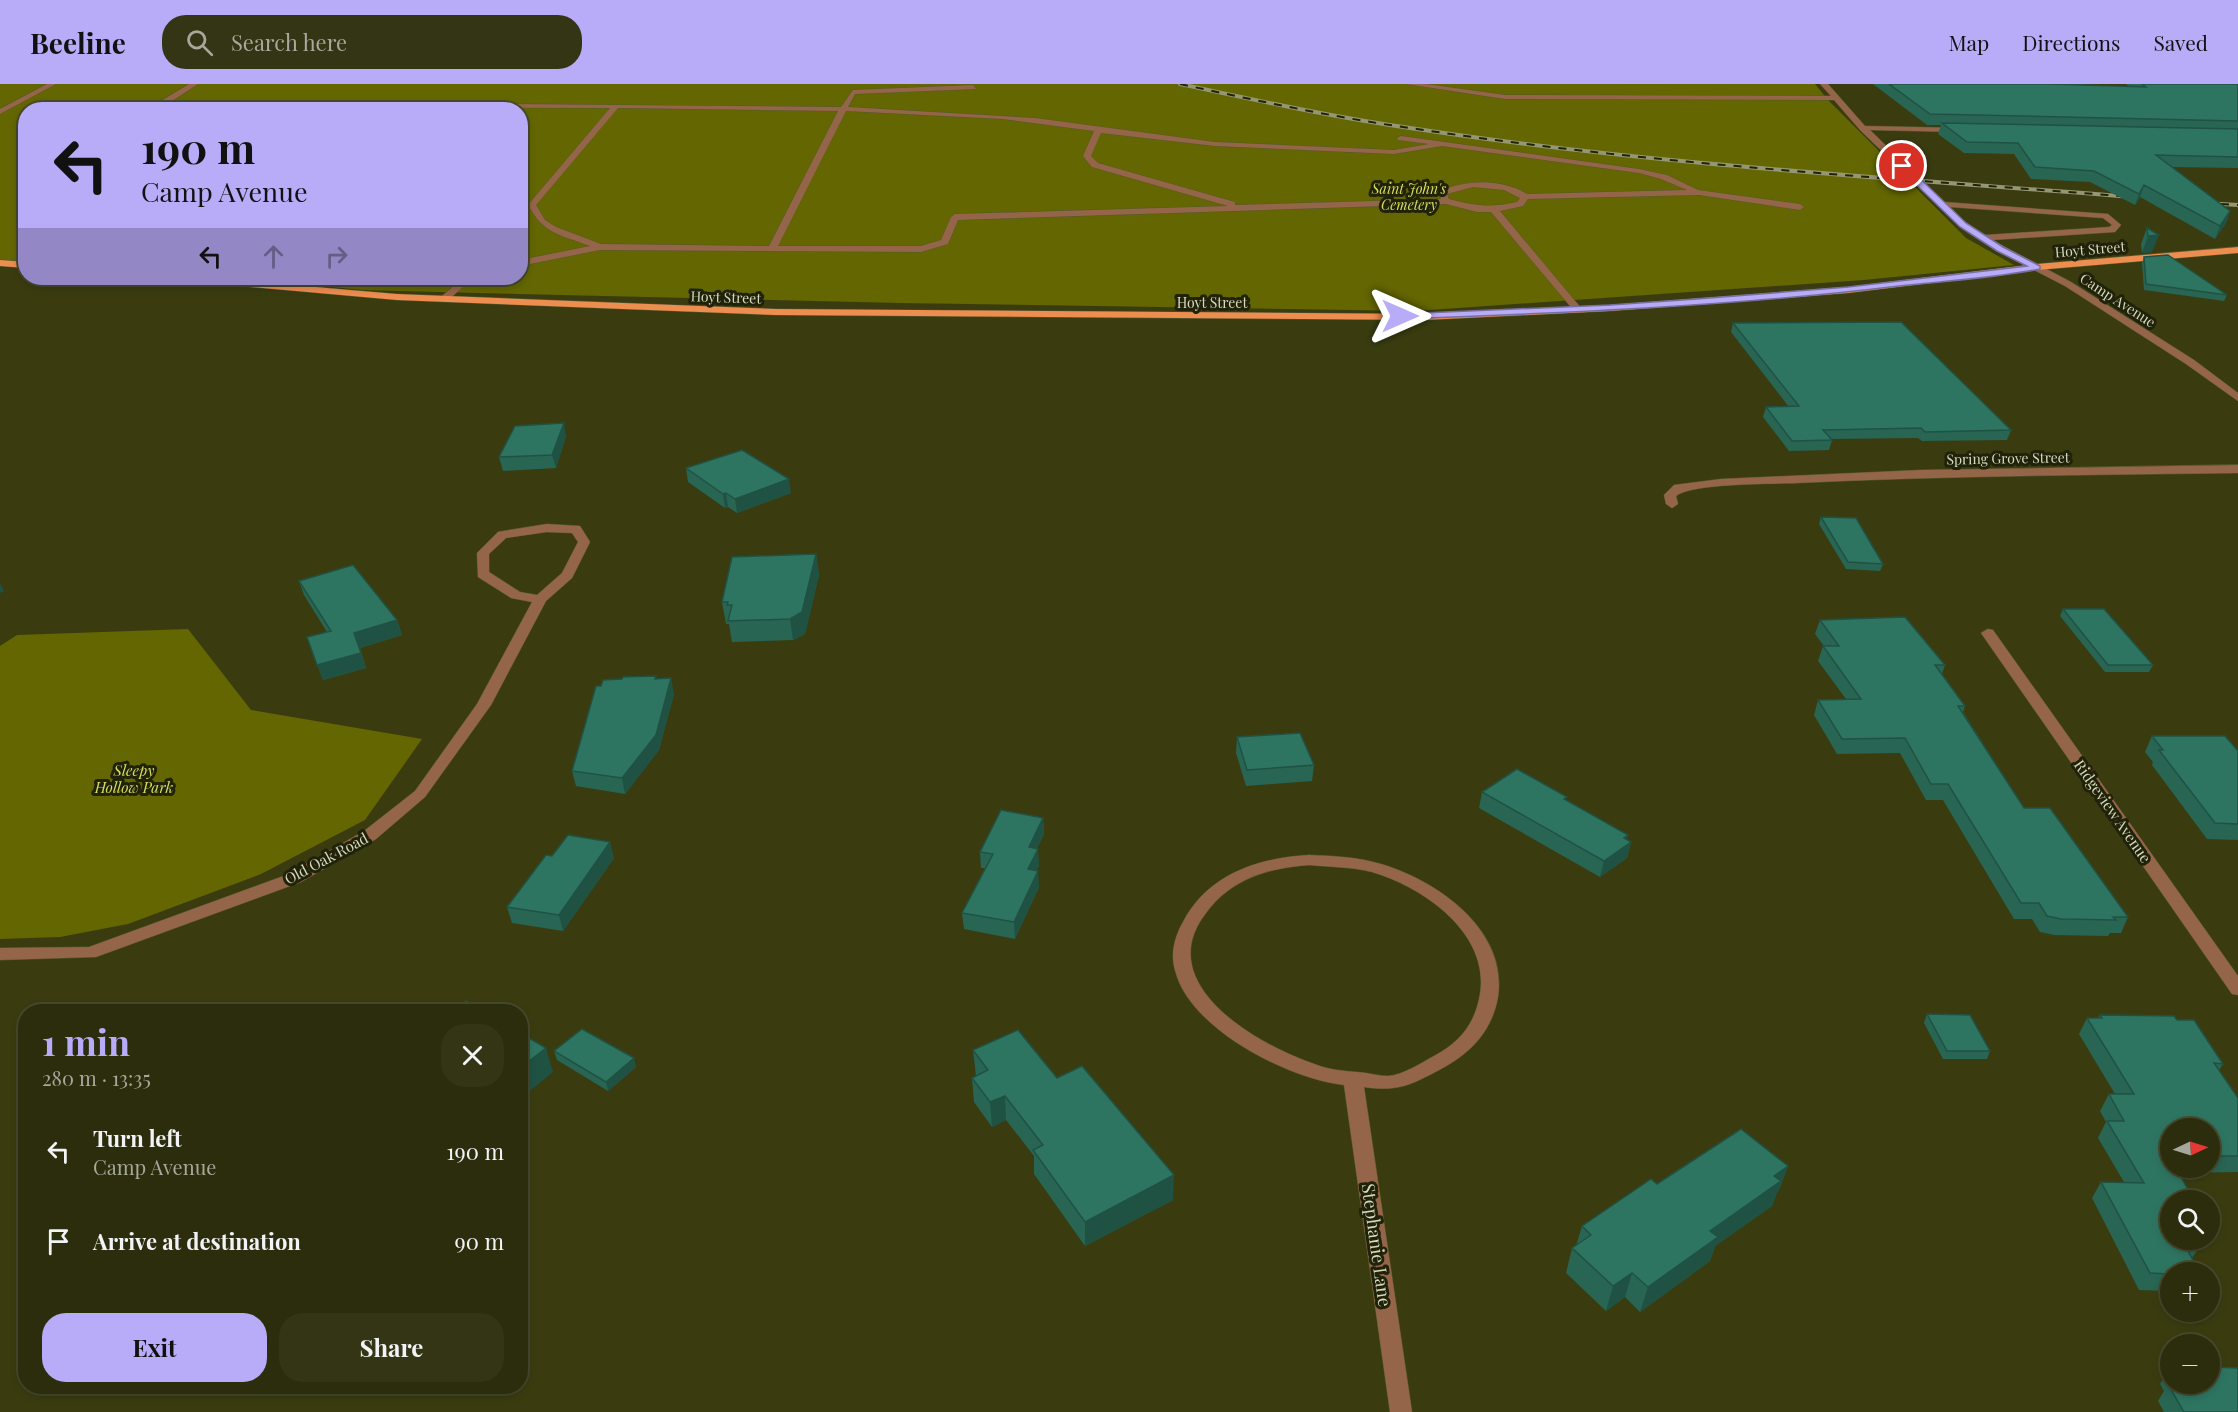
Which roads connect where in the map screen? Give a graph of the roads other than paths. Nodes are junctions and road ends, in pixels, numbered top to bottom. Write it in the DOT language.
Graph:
graph roads {
  1 [pos="52,84"];
  2 [pos="194,84"];
  3 [pos="1410,84"];
  4 [pos="1478,84"];
  5 [pos="1824,84"];
  6 [pos="973,87"];
  7 [pos="1481,94"];
  8 [pos="1836,98"];
  9 [pos="18,102"];
  10 [pos="19,102"];
  11 [pos="166,102"];
  12 [pos="528,106"];
  13 [pos="616,106"];
  14 [pos="843,109"];
  15 [pos="0,112"];
  16 [pos="1863,128"];
  17 [pos="1098,130"];
  18 [pos="1970,130"];
  19 [pos="1401,138"];
  20 [pos="1439,145"];
  21 [pos="1699,192"];
  22 [pos="1525,197"];
  23 [pos="1446,201"];
  24 [pos="1941,204"];
  25 [pos="1800,207"];
  26 [pos="1240,208"];
  27 [pos="1494,210"];
  28 [pos="1983,238"];
  29 [pos="600,247"];
  30 [pos="772,249"];
  31 [pos="2238,250"];
  32 [pos="528,261"];
  33 [pos="0,263"];
  34 [pos="18,264"];
  35 [pos="2037,267"];
  36 [pos="271,285"];
  37 [pos="460,285"];
  38 [pos="444,299"];
  39 [pos="1578,310"];
  40 [pos="2238,398"];
  41 [pos="2238,470"];
  42 [pos="1672,504"];
  43 [pos="540,599"];
  44 [pos="1988,633"];
  45 [pos="0,954"];
  46 [pos="2238,989"];
  47 [pos="1353,1079"];
  48 [pos="1401,1412"];
  1 -- 10 [label="street"];
  2 -- 11 [label="street"];
  3 -- 7 [label="street"];
  4 -- 7 [label="street"];
  5 -- 8 [label="street, Camp Avenue"];
  6 -- 14 [label="street"];
  7 -- 8 [label="street"];
  8 -- 16 [label="street, Camp Avenue"];
  9 -- 15 [label="street"];
  12 -- 13 [label="street"];
  13 -- 14 [label="street"];
  13 -- 29 [label="street"];
  14 -- 17 [label="street"];
  14 -- 30 [label="street"];
  16 -- 18 [label="street"];
  16 -- 24 [label="street, Camp Avenue"];
  17 -- 20 [label="street"];
  17 -- 26 [label="street"];
  19 -- 20 [label="street"];
  20 -- 21 [label="street"];
  21 -- 22 [label="street"];
  21 -- 25 [label="street"];
  22 -- 23 [label="street"];
  22 -- 27 [label="street"];
  23 -- 26 [label="street"];
  23 -- 27 [label="street"];
  24 -- 28 [label="street, Camp Avenue"];
  24 -- 28 [label="street"];
  26 -- 30 [label="street"];
  27 -- 39 [label="street"];
  28 -- 35 [label="street, Camp Avenue"];
  29 -- 30 [label="street"];
  29 -- 32 [label="street"];
  31 -- 35 [label="main road, Hoyt Street"];
  33 -- 34 [label="main road"];
  35 -- 39 [label="main road, Hoyt Street"];
  35 -- 40 [label="street, Camp Avenue"];
  36 -- 38 [label="main road, Hoyt Street"];
  37 -- 38 [label="street"];
  38 -- 39 [label="main road, Hoyt Street"];
  41 -- 42 [label="street, Spring Grove Street"];
  43 -- 43 [label="street, Old Oak Road"];
  43 -- 45 [label="street, Old Oak Road"];
  44 -- 46 [label="street, Ridgeview Avenue"];
  47 -- 47 [label="street"];
  47 -- 48 [label="street, Stephanie Lane"];
}
